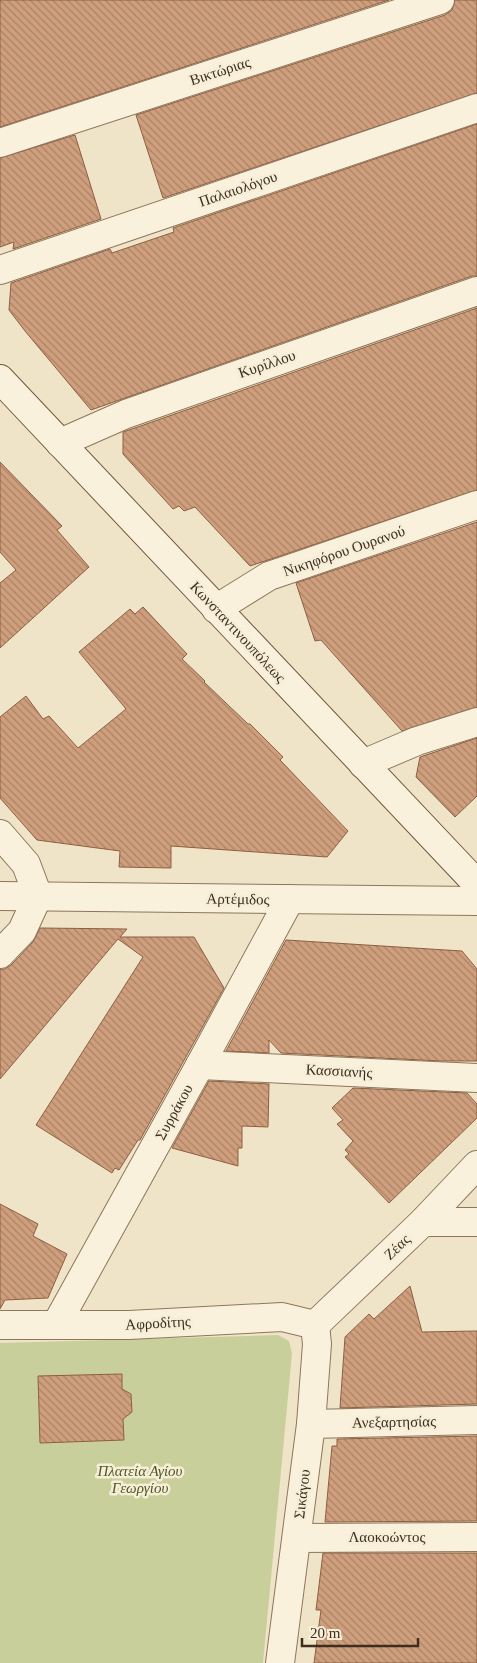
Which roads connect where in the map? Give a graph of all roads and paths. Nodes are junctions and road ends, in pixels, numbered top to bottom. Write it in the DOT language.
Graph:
graph roads {
  1 [pos="440,0"];
  2 [pos="477,108"];
  3 [pos="0,143"];
  4 [pos="0,270"];
  5 [pos="477,291"];
  6 [pos="0,379"];
  7 [pos="60,443"];
  8 [pos="477,505"];
  9 [pos="216,609"];
  10 [pos="477,722"];
  11 [pos="363,764"];
  12 [pos="0,834"];
  13 [pos="477,884"];
  14 [pos="0,896"];
  15 [pos="38,896"];
  16 [pos="290,899"];
  17 [pos="477,901"];
  18 [pos="0,954"];
  19 [pos="200,1065"];
  20 [pos="477,1078"];
  21 [pos="477,1165"];
  22 [pos="423,1222"];
  23 [pos="477,1222"];
  24 [pos="0,1325"];
  25 [pos="56,1325"];
  26 [pos="314,1325"];
  27 [pos="477,1420"];
  28 [pos="312,1424"];
  29 [pos="477,1537"];
  30 [pos="297,1538"];
  31 [pos="280,1663"];
  1 -- 3 [label="street, Βικτώριας"];
  2 -- 4 [label="street, Παλαιολόγου"];
  5 -- 7 [label="street, Κυρίλλου"];
  6 -- 7 [label="street, Κωνσταντινουπόλεως"];
  7 -- 9 [label="street, Κωνσταντινουπόλεως"];
  8 -- 9 [label="street, Νικηφόρου Ουρανού"];
  9 -- 11 [label="street, Κωνσταντινουπόλεως"];
  10 -- 11 [label="street"];
  11 -- 13 [label="street, Κωνσταντινουπόλεως"];
  12 -- 15 [label="street"];
  14 -- 15 [label="street, Αρτέμιδος"];
  15 -- 16 [label="street, Αρτέμιδος"];
  15 -- 18 [label="street"];
  16 -- 17 [label="street, Αρτέμιδος"];
  16 -- 19 [label="street, Συρράκου"];
  19 -- 20 [label="street, Κασσιανής"];
  19 -- 25 [label="street, Συρράκου"];
  21 -- 22 [label="street, Ζέας"];
  22 -- 23 [label="street"];
  22 -- 26 [label="street, Ζέας"];
  24 -- 25 [label="street, Αφροδίτης"];
  25 -- 26 [label="street, Αφροδίτης"];
  26 -- 28 [label="street, Σικάγου"];
  27 -- 28 [label="street, Ανεξαρτησίας"];
  28 -- 30 [label="street, Σικάγου"];
  29 -- 30 [label="street, Λαοκοώντος"];
  30 -- 31 [label="street, Σικάγου"];
}
